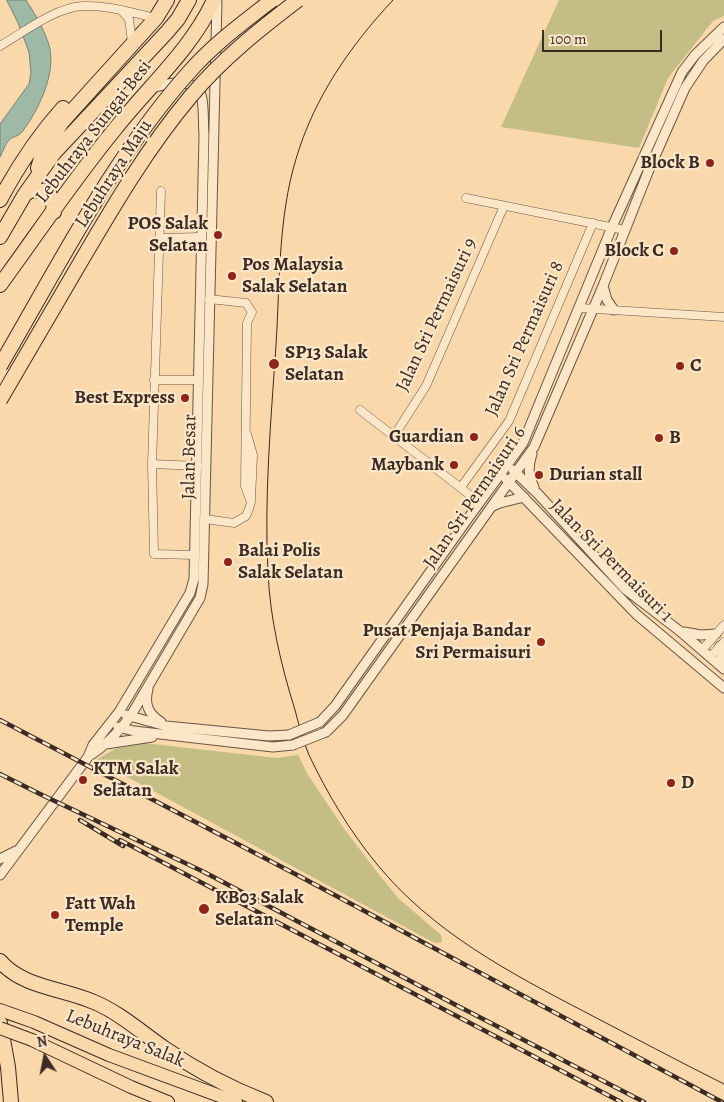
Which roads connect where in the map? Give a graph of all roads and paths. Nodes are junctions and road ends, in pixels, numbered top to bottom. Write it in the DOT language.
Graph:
graph roads {
  1 [pos="167,0"];
  2 [pos="189,0"];
  3 [pos="215,0"];
  4 [pos="272,0"];
  5 [pos="298,0"];
  6 [pos="121,10"];
  7 [pos="156,18"];
  8 [pos="724,27"];
  9 [pos="724,39"];
  10 [pos="132,42"];
  11 [pos="4,44"];
  12 [pos="104,75"];
  13 [pos="146,90"];
  14 [pos="203,175"];
  15 [pos="213,175"];
  16 [pos="34,179"];
  17 [pos="161,191"];
  18 [pos="25,194"];
  19 [pos="466,198"];
  20 [pos="0,200"];
  21 [pos="504,206"];
  22 [pos="54,212"];
  23 [pos="593,223"];
  24 [pos="612,227"];
  25 [pos="625,230"];
  26 [pos="0,237"];
  27 [pos="159,238"];
  28 [pos="201,238"];
  29 [pos="0,285"];
  30 [pos="603,286"];
  31 [pos="209,299"];
  32 [pos="580,308"];
  33 [pos="593,308"];
  34 [pos="614,310"];
  35 [pos="724,317"];
  36 [pos="0,366"];
  37 [pos="154,380"];
  38 [pos="198,380"];
  39 [pos="0,400"];
  40 [pos="360,410"];
  41 [pos="394,436"];
  42 [pos="534,447"];
  43 [pos="152,464"];
  44 [pos="507,464"];
  45 [pos="198,466"];
  46 [pos="516,473"];
  47 [pos="500,474"];
  48 [pos="509,482"];
  49 [pos="461,487"];
  50 [pos="538,494"];
  51 [pos="524,497"];
  52 [pos="480,502"];
  53 [pos="489,508"];
  54 [pos="205,519"];
  55 [pos="194,555"];
  56 [pos="724,625"];
  57 [pos="681,632"];
  58 [pos="716,634"];
  59 [pos="722,644"];
  60 [pos="684,653"];
  61 [pos="704,656"];
  62 [pos="723,668"];
  63 [pos="708,673"];
  64 [pos="149,684"];
  65 [pos="724,688"];
  66 [pos="119,712"];
  67 [pos="130,717"];
  68 [pos="111,724"];
  69 [pos="120,729"];
  70 [pos="165,730"];
  71 [pos="106,744"];
  72 [pos="88,758"];
  73 [pos="18,850"];
  74 [pos="0,859"];
  75 [pos="0,875"];
  76 [pos="0,961"];
  77 [pos="0,1010"];
  78 [pos="0,1023"];
  79 [pos="0,1028"];
  80 [pos="11,1102"];
  81 [pos="168,1102"];
  82 [pos="236,1102"];
  83 [pos="266,1102"];
  1 -- 7 [label="highway"];
  2 -- 16 [label="highway, Lebuhraya Sungai Besi"];
  3 -- 13 [label="highway, Lebuhraya Sungai Besi"];
  3 -- 15 [label="street, Jalan Besar"];
  4 -- 36 [label="highway, Lebuhraya Maju, bridge"];
  5 -- 39 [label="highway, Lebuhraya Maju, bridge"];
  6 -- 7 [label="street"];
  6 -- 10 [label="street"];
  6 -- 11 [label="street"];
  7 -- 10 [label="highway"];
  8 -- 24 [label="street, Jalan Sri Permaisuri 6"];
  9 -- 25 [label="street, Jalan Sri Permaisuri 6"];
  10 -- 12 [label="highway"];
  12 -- 16 [label="highway"];
  12 -- 20 [label="highway"];
  13 -- 14 [label="street, Jalan Besar"];
  13 -- 22 [label="highway, Lebuhraya Sungai Besi"];
  14 -- 15 [label="street"];
  14 -- 28 [label="street, Jalan Besar"];
  15 -- 31 [label="street, Jalan Besar"];
  16 -- 18 [label="highway, Lebuhraya Sungai Besi"];
  17 -- 27 [label="street"];
  18 -- 22 [label="highway"];
  18 -- 26 [label="highway, Lebuhraya Sungai Besi"];
  19 -- 21 [label="street"];
  21 -- 23 [label="street"];
  21 -- 41 [label="street, Jalan Sri Permaisuri 9"];
  22 -- 29 [label="highway, Lebuhraya Sungai Besi"];
  23 -- 24 [label="street"];
  23 -- 49 [label="street, Jalan Sri Permaisuri 8"];
  24 -- 25 [label="street"];
  24 -- 32 [label="street, Jalan Sri Permaisuri 6"];
  25 -- 30 [label="street, Jalan Sri Permaisuri 6"];
  27 -- 28 [label="street"];
  27 -- 37 [label="street"];
  28 -- 38 [label="street, Jalan Besar"];
  30 -- 33 [label="street, Jalan Sri Permaisuri 6"];
  30 -- 34 [label="street"];
  31 -- 54 [label="street, Jalan Besar"];
  31 -- 54 [label="street"];
  32 -- 33 [label="street"];
  32 -- 44 [label="street, Jalan Sri Permaisuri 6"];
  33 -- 34 [label="street"];
  33 -- 42 [label="street, Jalan Sri Permaisuri 6"];
  34 -- 35 [label="street"];
  37 -- 38 [label="street"];
  37 -- 43 [label="street"];
  38 -- 45 [label="street, Jalan Besar"];
  40 -- 41 [label="street"];
  41 -- 49 [label="street"];
  42 -- 46 [label="street, Jalan Sri Permaisuri 6"];
  42 -- 50 [label="street"];
  43 -- 45 [label="street"];
  43 -- 55 [label="street"];
  44 -- 46 [label="street, Jalan Sri Permaisuri 1"];
  44 -- 47 [label="street, Jalan Sri Permaisuri 6"];
  45 -- 55 [label="street, Jalan Besar"];
  46 -- 48 [label="street, Jalan Sri Permaisuri 6"];
  46 -- 50 [label="street, Jalan Sri Permaisuri 1"];
  47 -- 48 [label="street, Jalan Sri Permaisuri 1"];
  47 -- 52 [label="street, Jalan Sri Permaisuri 6"];
  48 -- 51 [label="street, Jalan Sri Permaisuri 1"];
  48 -- 53 [label="street, Jalan Sri Permaisuri 6"];
  49 -- 52 [label="street"];
  50 -- 57 [label="street, Jalan Sri Permaisuri 1"];
  51 -- 53 [label="street"];
  51 -- 60 [label="street, Jalan Sri Permaisuri 1"];
  52 -- 70 [label="street, Jalan Sri Permaisuri 6, bridge"];
  53 -- 70 [label="street, Jalan Sri Permaisuri 6, bridge"];
  54 -- 64 [label="street, Jalan Besar"];
  55 -- 66 [label="street, Jalan Besar"];
  56 -- 58 [label="street"];
  57 -- 58 [label="street"];
  57 -- 61 [label="street, Jalan Sri Permaisuri 1"];
  58 -- 61 [label="street"];
  59 -- 61 [label="street"];
  59 -- 62 [label="street"];
  60 -- 61 [label="street"];
  60 -- 63 [label="street, Jalan Sri Permaisuri 1"];
  61 -- 62 [label="street, Jalan Sri Permaisuri 1"];
  61 -- 63 [label="street"];
  63 -- 65 [label="street, Jalan Sri Permaisuri 1"];
  64 -- 67 [label="street, Jalan Besar"];
  64 -- 70 [label="street"];
  66 -- 67 [label="street, Jalan Sri Permaisuri 6"];
  66 -- 68 [label="street, Jalan Besar"];
  67 -- 69 [label="street, Jalan Besar"];
  67 -- 70 [label="street, Jalan Sri Permaisuri 6"];
  68 -- 69 [label="street, Jalan Sri Permaisuri 6"];
  68 -- 72 [label="street, Jalan Besar"];
  69 -- 70 [label="street, Jalan Sri Permaisuri 6"];
  69 -- 71 [label="street, Jalan Besar"];
  70 -- 71 [label="street"];
  71 -- 72 [label="street, Jalan Besar"];
  72 -- 73 [label="street, Jalan Besar"];
  73 -- 74 [label="street, Jalan Besar"];
  73 -- 75 [label="street, Jalan Besar"];
  76 -- 83 [label="highway"];
  77 -- 82 [label="highway, Lebuhraya Salak"];
  78 -- 80 [label="highway"];
  79 -- 81 [label="highway, Lebuhraya Salak, bridge"];
}
